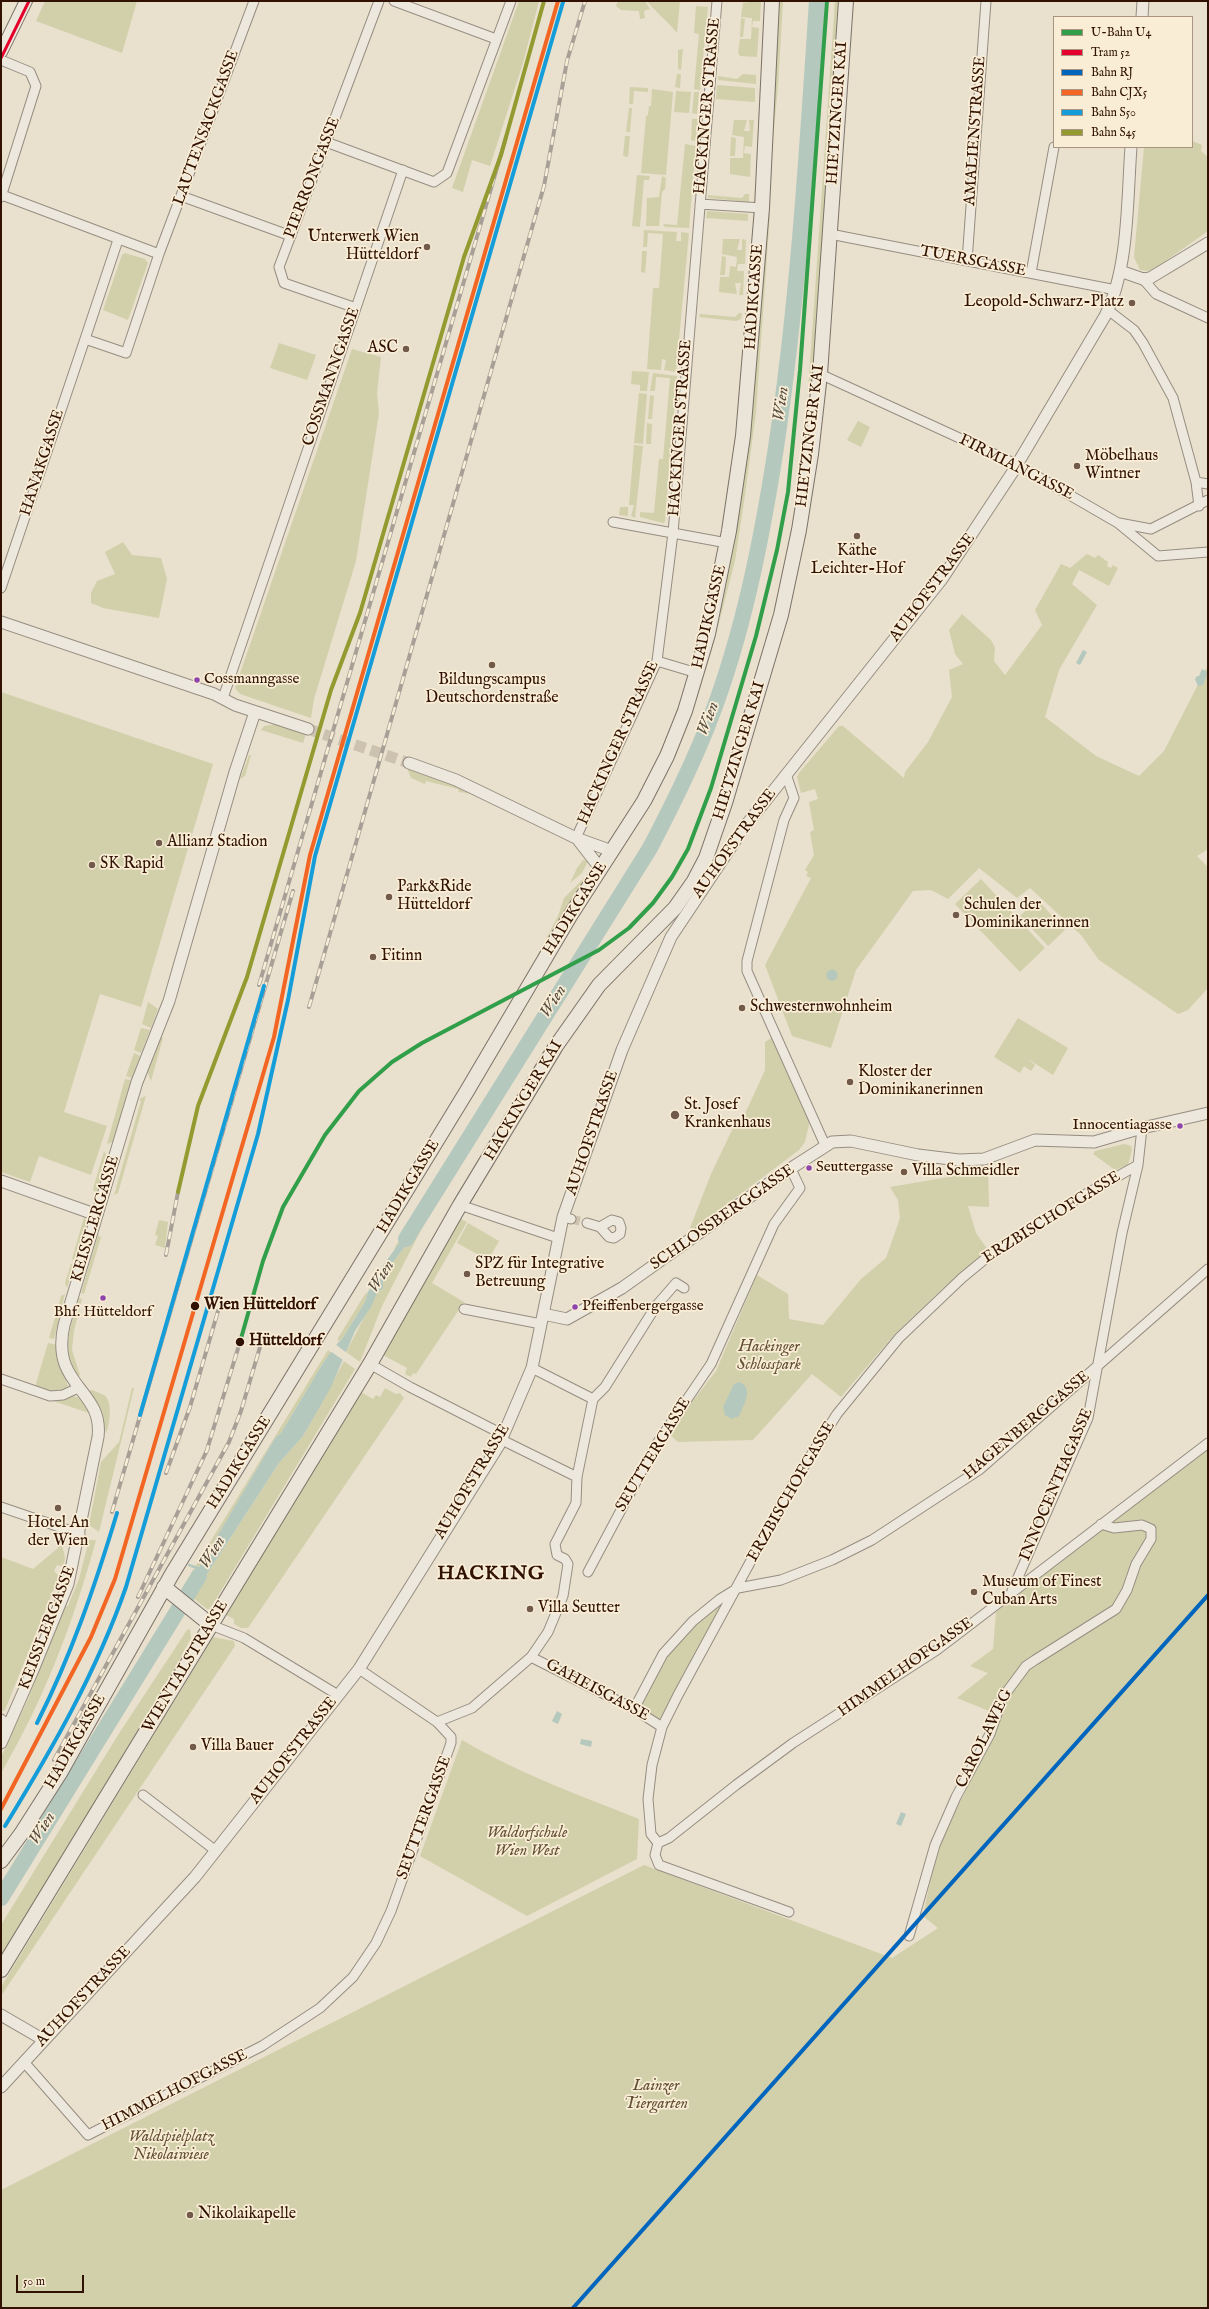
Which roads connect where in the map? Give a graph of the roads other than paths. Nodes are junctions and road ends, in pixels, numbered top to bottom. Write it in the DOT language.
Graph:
graph roads {
  1 [pos="26,1"];
  2 [pos="254,1"];
  3 [pos="378,1"];
  4 [pos="394,1"];
  5 [pos="510,1"];
  6 [pos="717,1"];
  7 [pos="772,1"];
  8 [pos="846,1"];
  9 [pos="986,1"];
  10 [pos="1143,1"];
  11 [pos="1142,16"];
  12 [pos="496,39"];
  13 [pos="1,52"];
  14 [pos="1,60"];
  15 [pos="326,142"];
  16 [pos="1054,148"];
  17 [pos="1131,148"];
  18 [pos="403,170"];
  19 [pos="1,196"];
  20 [pos="181,196"];
  21 [pos="700,204"];
  22 [pos="762,208"];
  23 [pos="830,234"];
  24 [pos="291,236"];
  25 [pos="118,240"];
  26 [pos="1208,243"];
  27 [pos="159,254"];
  28 [pos="967,261"];
  29 [pos="1120,271"];
  30 [pos="1031,273"];
  31 [pos="1143,279"];
  32 [pos="1116,290"];
  33 [pos="356,308"];
  34 [pos="1108,310"];
  35 [pos="1208,318"];
  36 [pos="85,339"];
  37 [pos="820,374"];
  38 [pos="1016,464"];
  39 [pos="1196,482"];
  40 [pos="1208,484"];
  41 [pos="1208,500"];
  42 [pos="1199,506"];
  43 [pos="613,522"];
  44 [pos="1118,523"];
  45 [pos="1151,529"];
  46 [pos="674,533"];
  47 [pos="727,543"];
  48 [pos="1144,546"];
  49 [pos="1208,552"];
  50 [pos="1,588"];
  51 [pos="1,622"];
  52 [pos="657,661"];
  53 [pos="697,673"];
  54 [pos="223,698"];
  55 [pos="256,712"];
  56 [pos="308,729"];
  57 [pos="409,763"];
  58 [pos="786,774"];
  59 [pos="576,838"];
  60 [pos="612,851"];
  61 [pos="706,858"];
  62 [pos="600,868"];
  63 [pos="1208,1113"];
  64 [pos="1142,1128"];
  65 [pos="826,1145"];
  66 [pos="1138,1165"];
  67 [pos="791,1169"];
  68 [pos="1,1181"];
  69 [pos="460,1206"];
  70 [pos="97,1215"];
  71 [pos="587,1223"];
  72 [pos="600,1226"];
  73 [pos="558,1238"];
  74 [pos="1208,1269"];
  75 [pos="684,1288"];
  76 [pos="464,1309"];
  77 [pos="542,1319"];
  78 [pos="370,1364"];
  79 [pos="1099,1364"];
  80 [pos="532,1368"];
  81 [pos="1,1379"];
  82 [pos="78,1388"];
  83 [pos="593,1399"];
  84 [pos="503,1438"];
  85 [pos="1208,1443"];
  86 [pos="577,1477"];
  87 [pos="5,1509"];
  88 [pos="1101,1524"];
  89 [pos="80,1534"];
  90 [pos="588,1572"];
  91 [pos="738,1588"];
  92 [pos="166,1589"];
  93 [pos="1011,1592"];
  94 [pos="208,1622"];
  95 [pos="531,1657"];
  96 [pos="359,1669"];
  97 [pos="338,1695"];
  98 [pos="634,1709"];
  99 [pos="5,1722"];
  100 [pos="437,1722"];
  101 [pos="662,1727"];
  102 [pos="1,1743"];
  103 [pos="143,1795"];
  104 [pos="658,1843"];
  105 [pos="216,1851"];
  106 [pos="1,1861"];
  107 [pos="789,1912"];
  108 [pos="909,1936"];
  109 [pos="1,1970"];
  110 [pos="1,2015"];
  111 [pos="44,2040"];
  112 [pos="262,2046"];
  113 [pos="24,2062"];
  114 [pos="1,2087"];
  1 -- 13 [label="main road"];
  2 -- 20 [label="street, LAUTENSACKGASSE"];
  3 -- 15 [label="street, PIERRONGASSE"];
  4 -- 12 [label="street"];
  5 -- 12 [label="street"];
  6 -- 21 [label="street, HACKINGER STRASSE"];
  7 -- 22 [label="main road, HADIKGASSE"];
  8 -- 23 [label="main road, HIETZINGER KAI"];
  9 -- 28 [label="street, AMALIENSTRASSE"];
  10 -- 11 [label="street"];
  12 -- 18 [label="street"];
  14 -- 19 [label="street"];
  15 -- 18 [label="street"];
  15 -- 24 [label="street, PIERRONGASSE"];
  16 -- 30 [label="street"];
  17 -- 29 [label="street, AUHOFSTRASSE"];
  18 -- 33 [label="street, COSSMANNGASSE"];
  19 -- 25 [label="street"];
  20 -- 24 [label="street"];
  20 -- 27 [label="street, LAUTENSACKGASSE"];
  21 -- 22 [label="street"];
  21 -- 46 [label="street, HACKINGER STRASSE"];
  22 -- 47 [label="main road, HADIKGASSE"];
  23 -- 28 [label="street, TUERSGASSE"];
  23 -- 37 [label="main road, HIETZINGER KAI"];
  24 -- 33 [label="street, PIERRONGASSE"];
  25 -- 27 [label="street"];
  25 -- 36 [label="street, HANAKGASSE"];
  26 -- 31 [label="street"];
  27 -- 36 [label="street, LAUTENSACKGASSE"];
  28 -- 30 [label="street, TUERSGASSE"];
  29 -- 31 [label="street"];
  29 -- 32 [label="street, AUHOFSTRASSE"];
  30 -- 32 [label="street, TUERSGASSE"];
  31 -- 35 [label="street"];
  32 -- 34 [label="street, AUHOFSTRASSE"];
  33 -- 54 [label="street, COSSMANNGASSE"];
  34 -- 38 [label="street, AUHOFSTRASSE"];
  34 -- 39 [label="street"];
  36 -- 50 [label="street, HANAKGASSE"];
  37 -- 38 [label="street, FIRMIANGASSE"];
  37 -- 61 [label="main road, HIETZINGER KAI"];
  38 -- 44 [label="street, FIRMIANGASSE"];
  38 -- 58 [label="street, AUHOFSTRASSE"];
  39 -- 40 [label="street"];
  39 -- 42 [label="street"];
  41 -- 42 [label="street"];
  42 -- 45 [label="street"];
  43 -- 46 [label="street"];
  44 -- 45 [label="street"];
  44 -- 48 [label="street, FIRMIANGASSE"];
  45 -- 48 [label="street"];
  46 -- 47 [label="street"];
  46 -- 52 [label="street, HACKINGER STRASSE"];
  47 -- 53 [label="main road, HADIKGASSE"];
  48 -- 49 [label="street, FIRMIANGASSE"];
  51 -- 54 [label="street"];
  52 -- 53 [label="street"];
  52 -- 59 [label="street, HACKINGER STRASSE"];
  53 -- 60 [label="main road, HADIKGASSE"];
  54 -- 55 [label="street"];
  55 -- 56 [label="street"];
  55 -- 70 [label="street, KEISSLERGASSE"];
  57 -- 59 [label="street"];
  58 -- 65 [label="street"];
  58 -- 73 [label="street, AUHOFSTRASSE"];
  59 -- 60 [label="street"];
  59 -- 62 [label="street"];
  60 -- 62 [label="main road, HADIKGASSE"];
  61 -- 69 [label="main road, HACKINGER KAI"];
  62 -- 92 [label="main road, HADIKGASSE"];
  63 -- 64 [label="street"];
  64 -- 65 [label="street, SCHLOSSBERGGASSE"];
  64 -- 66 [label="street, ERZBISCHOFGASSE"];
  65 -- 67 [label="street, SCHLOSSBERGGASSE"];
  66 -- 79 [label="street, INNOCENTIAGASSE"];
  66 -- 91 [label="street, ERZBISCHOFGASSE"];
  67 -- 77 [label="street, SCHLOSSBERGGASSE"];
  67 -- 90 [label="street, SEUTTERGASSE"];
  68 -- 70 [label="street"];
  69 -- 73 [label="street"];
  69 -- 78 [label="main road, HACKINGER KAI"];
  70 -- 82 [label="street, KEISSLERGASSE"];
  71 -- 72 [label="street"];
  73 -- 77 [label="street, AUHOFSTRASSE"];
  74 -- 79 [label="street, HAGENBERGGASSE"];
  75 -- 83 [label="street"];
  76 -- 77 [label="street"];
  77 -- 80 [label="street, AUHOFSTRASSE"];
  78 -- 84 [label="street"];
  78 -- 94 [label="main road, WIENTALSTRASSE"];
  79 -- 91 [label="street, HAGENBERGGASSE"];
  79 -- 93 [label="street, INNOCENTIAGASSE"];
  80 -- 83 [label="street"];
  80 -- 84 [label="street, AUHOFSTRASSE"];
  81 -- 82 [label="street"];
  82 -- 89 [label="street, KEISSLERGASSE"];
  83 -- 86 [label="street"];
  84 -- 86 [label="street"];
  84 -- 96 [label="street, AUHOFSTRASSE"];
  85 -- 88 [label="street, HIMMELHOFGASSE"];
  86 -- 95 [label="street"];
  87 -- 89 [label="street"];
  88 -- 93 [label="street, HIMMELHOFGASSE"];
  88 -- 108 [label="street, CAROLAWEG"];
  89 -- 99 [label="street, KEISSLERGASSE"];
  91 -- 98 [label="street, ERZBISCHOFGASSE"];
  91 -- 101 [label="street, ERZBISCHOFGASSE"];
  92 -- 94 [label="main road"];
  92 -- 106 [label="main road, HADIKGASSE"];
  93 -- 104 [label="street, HIMMELHOFGASSE"];
  94 -- 97 [label="street"];
  94 -- 109 [label="main road, WIENTALSTRASSE"];
  95 -- 98 [label="street, GAHEISGASSE"];
  95 -- 100 [label="street"];
  96 -- 97 [label="street, AUHOFSTRASSE"];
  96 -- 100 [label="street, SEUTTERGASSE"];
  97 -- 105 [label="street, AUHOFSTRASSE"];
  98 -- 101 [label="street, GAHEISGASSE"];
  99 -- 102 [label="street, KEISSLERGASSE"];
  100 -- 112 [label="street, SEUTTERGASSE"];
  101 -- 104 [label="street, ERZBISCHOFGASSE"];
  103 -- 105 [label="street"];
  104 -- 107 [label="street"];
  105 -- 111 [label="street, AUHOFSTRASSE"];
  110 -- 111 [label="street"];
  111 -- 113 [label="street, AUHOFSTRASSE"];
  112 -- 113 [label="street, HIMMELHOFGASSE"];
  113 -- 114 [label="street, AUHOFSTRASSE"];
}
